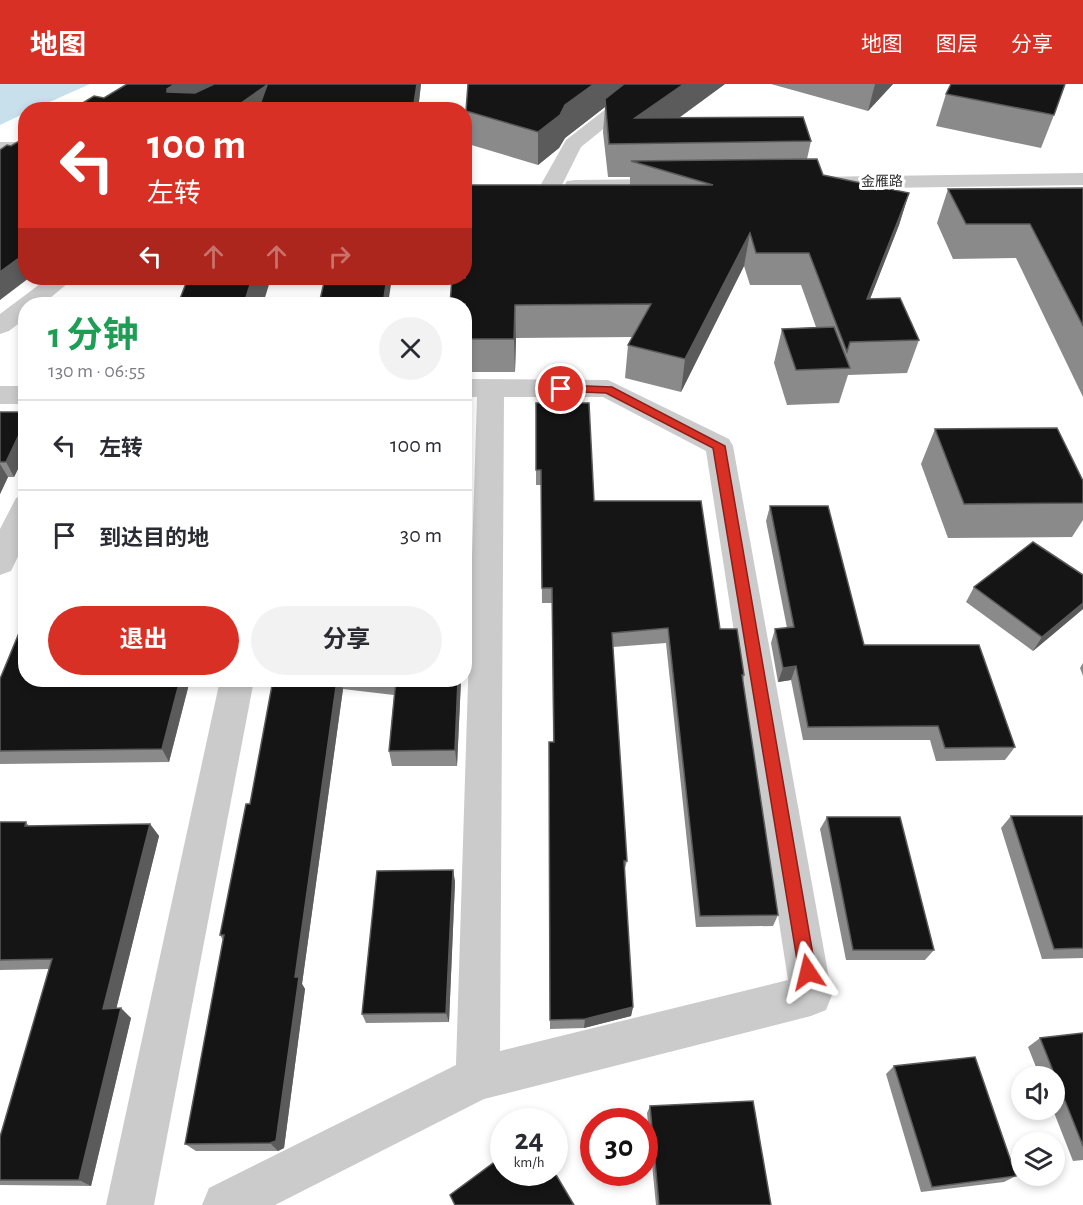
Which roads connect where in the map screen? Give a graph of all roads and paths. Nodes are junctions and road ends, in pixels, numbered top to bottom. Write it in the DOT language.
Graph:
graph roads {
  1 [pos="650,84"];
  2 [pos="0,148"];
  3 [pos="18,148"];
  4 [pos="1083,179"];
  5 [pos="787,183"];
  6 [pos="693,184"];
  7 [pos="53,285"];
  8 [pos="37,297"];
  9 [pos="18,312"];
  10 [pos="0,326"];
  11 [pos="478,388"];
  12 [pos="18,394"];
  13 [pos="0,395"];
  14 [pos="18,524"];
  15 [pos="0,563"];
  16 [pos="236,687"];
  17 [pos="478,1078"];
  18 [pos="130,1205"];
  19 [pos="226,1205"];
  1 -- 6 [label="street"];
  2 -- 3 [label="street"];
  4 -- 5 [label="street, 金雁路"];
  7 -- 8 [label="street"];
  9 -- 10 [label="street"];
  11 -- 17 [label="street"];
  11 -- 17 [label="street"];
  12 -- 13 [label="street"];
  14 -- 15 [label="street"];
  16 -- 18 [label="street"];
  17 -- 19 [label="street"];
}
